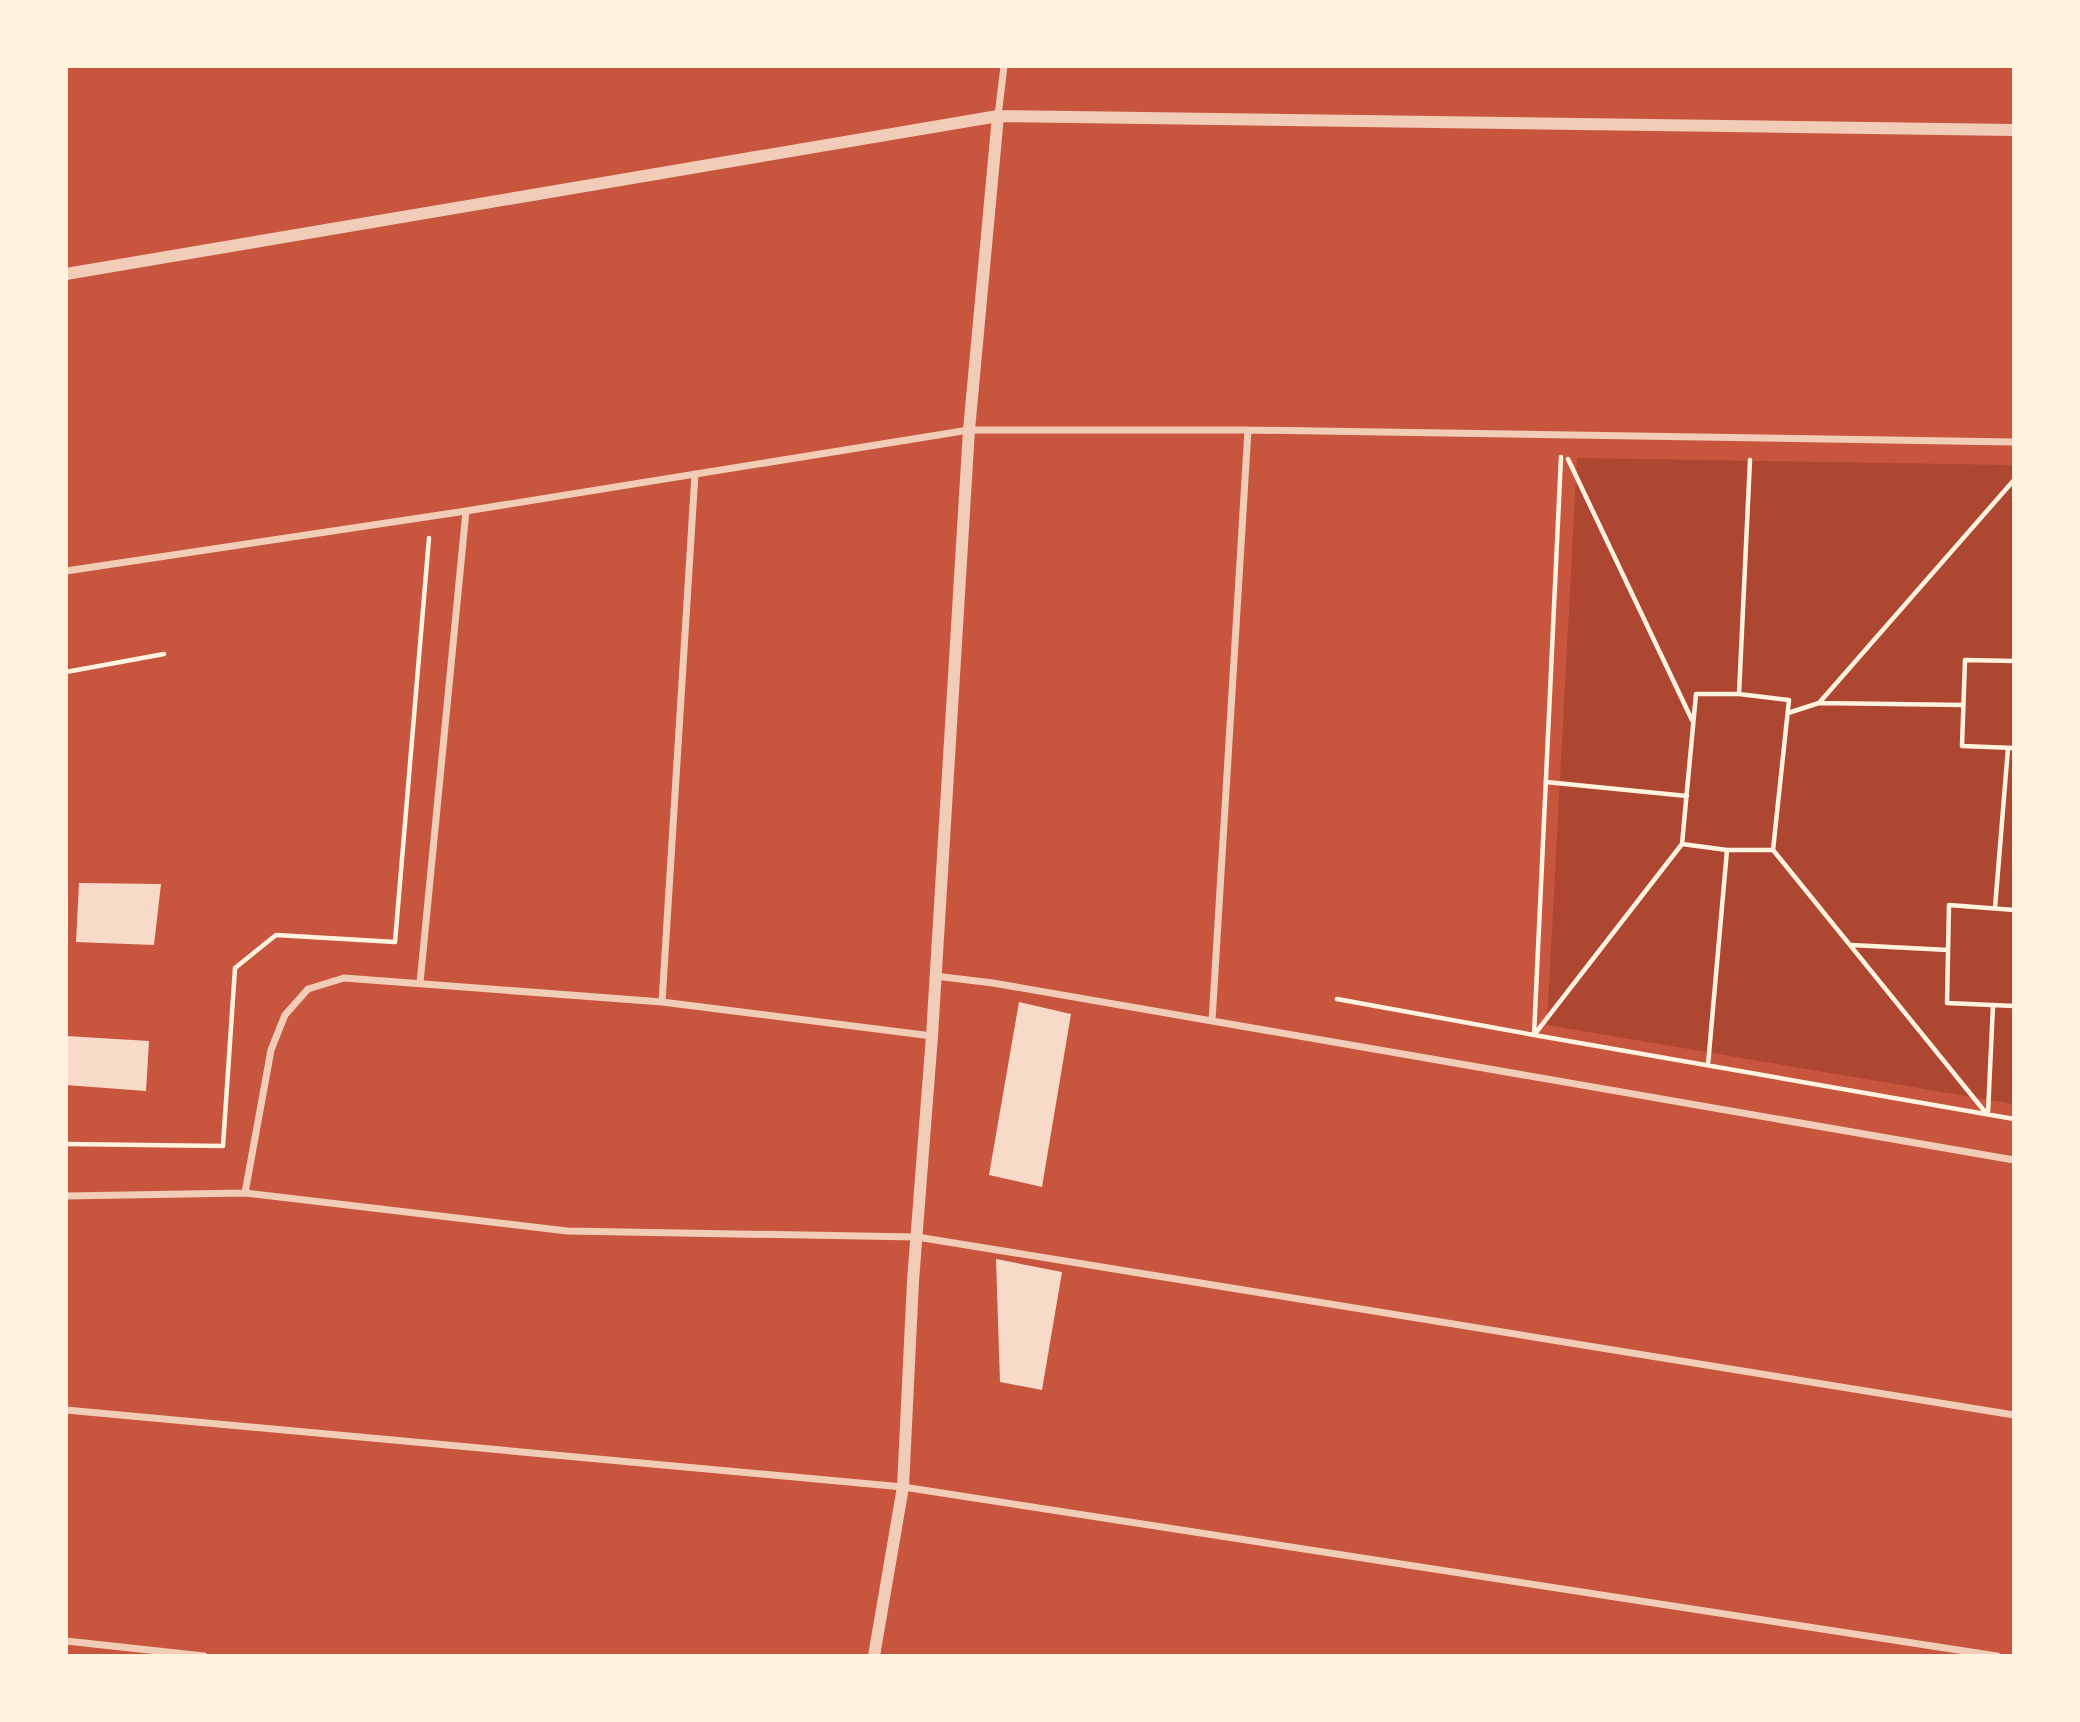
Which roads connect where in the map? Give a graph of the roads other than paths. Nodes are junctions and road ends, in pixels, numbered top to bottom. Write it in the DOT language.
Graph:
graph roads {
  1 [pos="1004,66"];
  2 [pos="998,116"];
  3 [pos="2014,130"];
  4 [pos="66,274"];
  5 [pos="969,430"];
  6 [pos="1248,430"];
  7 [pos="2014,442"];
  8 [pos="695,474"];
  9 [pos="466,511"];
  10 [pos="66,571"];
  11 [pos="936,976"];
  12 [pos="420,983"];
  13 [pos="662,1002"];
  14 [pos="1212,1021"];
  15 [pos="933,1036"];
  16 [pos="2014,1160"];
  17 [pos="245,1193"];
  18 [pos="66,1196"];
  19 [pos="917,1237"];
  20 [pos="66,1410"];
  21 [pos="2014,1415"];
  22 [pos="903,1487"];
  23 [pos="66,1641"];
  24 [pos="204,1656"];
  25 [pos="874,1656"];
  26 [pos="1997,1656"];
  1 -- 2 [label="street"];
  2 -- 3 [label="street"];
  2 -- 4 [label="street"];
  2 -- 5 [label="street"];
  5 -- 6 [label="street"];
  5 -- 8 [label="street"];
  5 -- 11 [label="street"];
  6 -- 7 [label="street"];
  6 -- 14 [label="street"];
  8 -- 9 [label="street"];
  8 -- 13 [label="street"];
  9 -- 10 [label="street"];
  9 -- 12 [label="street"];
  11 -- 14 [label="street"];
  11 -- 15 [label="street"];
  12 -- 13 [label="street"];
  12 -- 17 [label="street"];
  13 -- 15 [label="street"];
  14 -- 16 [label="street"];
  15 -- 19 [label="street"];
  17 -- 18 [label="street"];
  17 -- 19 [label="street"];
  19 -- 21 [label="street"];
  19 -- 22 [label="street"];
  20 -- 22 [label="street"];
  22 -- 25 [label="street"];
  22 -- 26 [label="street"];
  23 -- 24 [label="street"];
}
